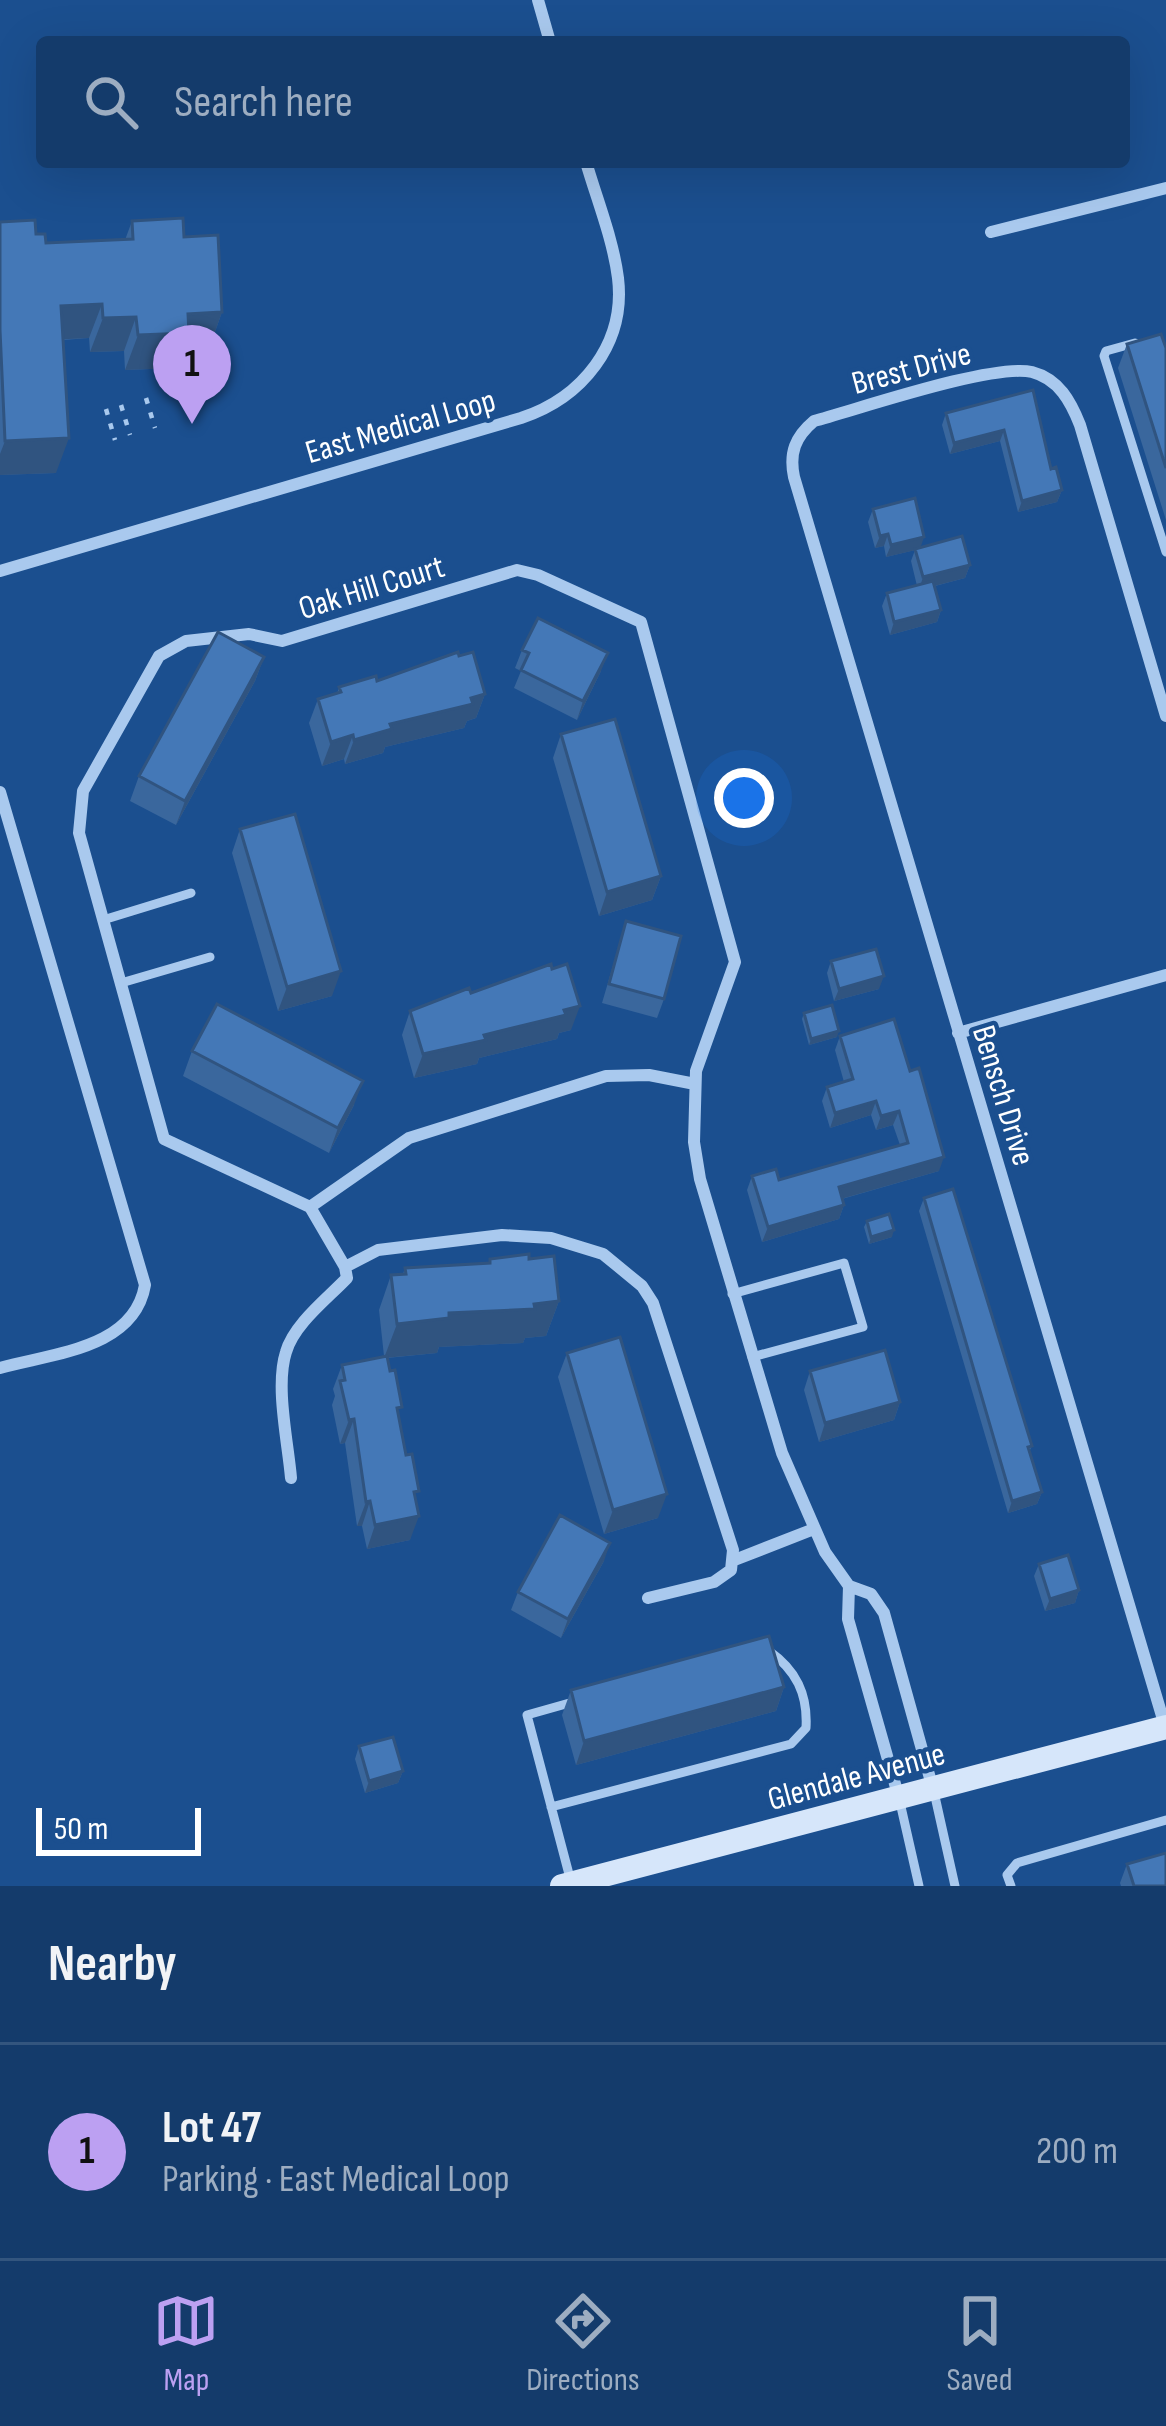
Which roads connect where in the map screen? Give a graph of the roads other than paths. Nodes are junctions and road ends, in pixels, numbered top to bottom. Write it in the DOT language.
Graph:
graph roads {
  1 [pos="538,0"];
  2 [pos="548,36"];
  3 [pos="588,168"];
  4 [pos="1166,188"];
  5 [pos="991,232"];
  6 [pos="1155,337"];
  7 [pos="794,477"];
  8 [pos="1166,552"];
  9 [pos="0,571"];
  10 [pos="1166,716"];
  11 [pos="0,792"];
  12 [pos="190,893"];
  13 [pos="103,920"];
  14 [pos="210,957"];
  15 [pos="1166,975"];
  16 [pos="121,983"];
  17 [pos="958,1033"];
  18 [pos="695,1084"];
  19 [pos="310,1207"];
  20 [pos="345,1267"];
  21 [pos="732,1294"];
  22 [pos="752,1357"];
  23 [pos="0,1369"];
  24 [pos="291,1478"];
  25 [pos="814,1529"];
  26 [pos="732,1561"];
  27 [pos="849,1586"];
  28 [pos="648,1598"];
  29 [pos="756,1651"];
  30 [pos="595,1696"];
  31 [pos="1166,1727"];
  32 [pos="934,1789"];
  33 [pos="899,1798"];
  34 [pos="551,1807"];
  35 [pos="1166,1820"];
  36 [pos="567,1885"];
  37 [pos="919,1886"];
  38 [pos="956,1886"];
  39 [pos="1011,1886"];
  1 -- 2 [label="street"];
  3 -- 9 [label="street, East Medical Loop"];
  4 -- 5 [label="street"];
  6 -- 8 [label="lane"];
  7 -- 10 [label="street, Brest Drive"];
  7 -- 17 [label="street, Bensch Drive"];
  11 -- 23 [label="street"];
  12 -- 13 [label="lane"];
  13 -- 16 [label="street, Oak Hill Court"];
  13 -- 18 [label="street, Oak Hill Court"];
  14 -- 16 [label="lane"];
  15 -- 17 [label="street"];
  16 -- 19 [label="street, Oak Hill Court"];
  17 -- 31 [label="street, Bensch Drive"];
  18 -- 19 [label="street"];
  18 -- 21 [label="street, Oak Hill Court"];
  19 -- 20 [label="street"];
  20 -- 24 [label="street"];
  20 -- 26 [label="street"];
  21 -- 22 [label="street, Oak Hill Court"];
  21 -- 22 [label="lane"];
  22 -- 25 [label="street, Oak Hill Court"];
  25 -- 26 [label="street"];
  25 -- 27 [label="street, Oak Hill Court"];
  26 -- 28 [label="street"];
  27 -- 32 [label="street, Oak Hill Court"];
  27 -- 33 [label="street, Oak Hill Court"];
  29 -- 34 [label="lane"];
  30 -- 34 [label="lane"];
  31 -- 32 [label="main road, Glendale Avenue"];
  32 -- 33 [label="main road, Glendale Avenue"];
  32 -- 38 [label="lane"];
  33 -- 36 [label="main road, Glendale Avenue"];
  33 -- 37 [label="lane"];
  34 -- 36 [label="lane"];
  35 -- 39 [label="lane"];
}
